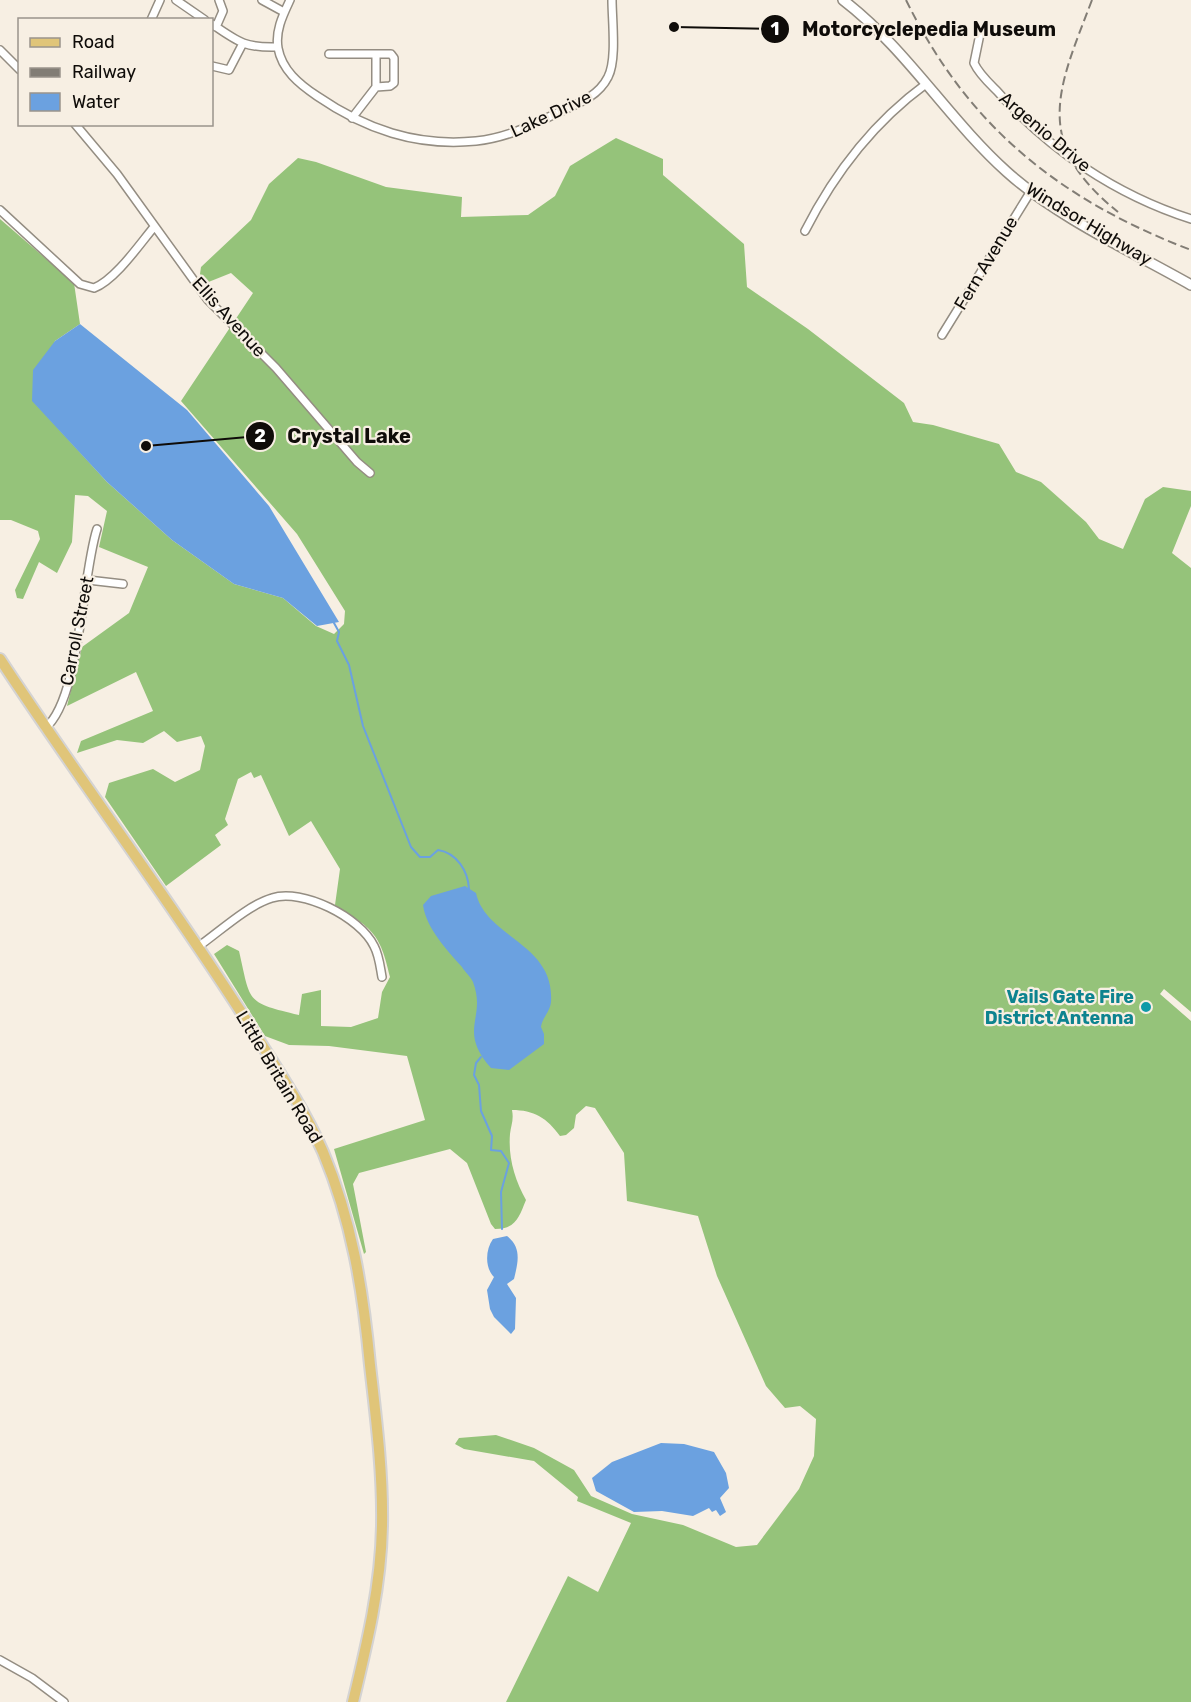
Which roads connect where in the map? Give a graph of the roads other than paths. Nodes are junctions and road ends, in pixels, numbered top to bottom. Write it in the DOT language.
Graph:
graph roads {
  1 [pos="160,0"];
  2 [pos="176,0"];
  3 [pos="219,0"];
  4 [pos="262,0"];
  5 [pos="290,0"];
  6 [pos="612,0"];
  7 [pos="843,0"];
  8 [pos="284,12"];
  9 [pos="152,18"];
  10 [pos="202,18"];
  11 [pos="214,26"];
  12 [pos="981,29"];
  13 [pos="242,45"];
  14 [pos="277,47"];
  15 [pos="0,50"];
  16 [pos="329,54"];
  17 [pos="376,54"];
  18 [pos="213,66"];
  19 [pos="18,68"];
  20 [pos="926,84"];
  21 [pos="376,87"];
  22 [pos="352,118"];
  23 [pos="77,126"];
  24 [pos="1031,191"];
  25 [pos="0,210"];
  26 [pos="1191,219"];
  27 [pos="154,227"];
  28 [pos="805,231"];
  29 [pos="1191,285"];
  30 [pos="942,335"];
  31 [pos="370,473"];
  32 [pos="97,529"];
  33 [pos="88,580"];
  34 [pos="123,585"];
  35 [pos="0,659"];
  36 [pos="45,728"];
  37 [pos="199,946"];
  38 [pos="382,977"];
  39 [pos="0,1660"];
  40 [pos="64,1702"];
  41 [pos="353,1702"];
  1 -- 9 [label="street"];
  2 -- 10 [label="street"];
  3 -- 11 [label="street"];
  4 -- 8 [label="street"];
  5 -- 8 [label="street"];
  6 -- 22 [label="street, Lake Drive"];
  7 -- 20 [label="main road, Windsor Highway"];
  8 -- 14 [label="street"];
  11 -- 13 [label="street"];
  12 -- 26 [label="street, Argenio Drive"];
  13 -- 14 [label="street"];
  13 -- 18 [label="street"];
  14 -- 22 [label="street, Lake Drive"];
  15 -- 19 [label="street"];
  16 -- 17 [label="street"];
  17 -- 21 [label="street"];
  17 -- 21 [label="street"];
  20 -- 24 [label="main road, Windsor Highway"];
  20 -- 28 [label="street"];
  21 -- 22 [label="street"];
  23 -- 27 [label="street, Ellis Avenue"];
  24 -- 29 [label="main road, Windsor Highway"];
  24 -- 30 [label="street, Fern Avenue"];
  25 -- 27 [label="street"];
  27 -- 31 [label="street, Ellis Avenue"];
  32 -- 33 [label="street, Carroll Street"];
  33 -- 34 [label="street"];
  33 -- 36 [label="street, Carroll Street"];
  35 -- 36 [label="main road, Little Britain Road"];
  36 -- 37 [label="main road, Little Britain Road"];
  37 -- 38 [label="street"];
  37 -- 41 [label="main road, Little Britain Road"];
  39 -- 40 [label="street"];
}
